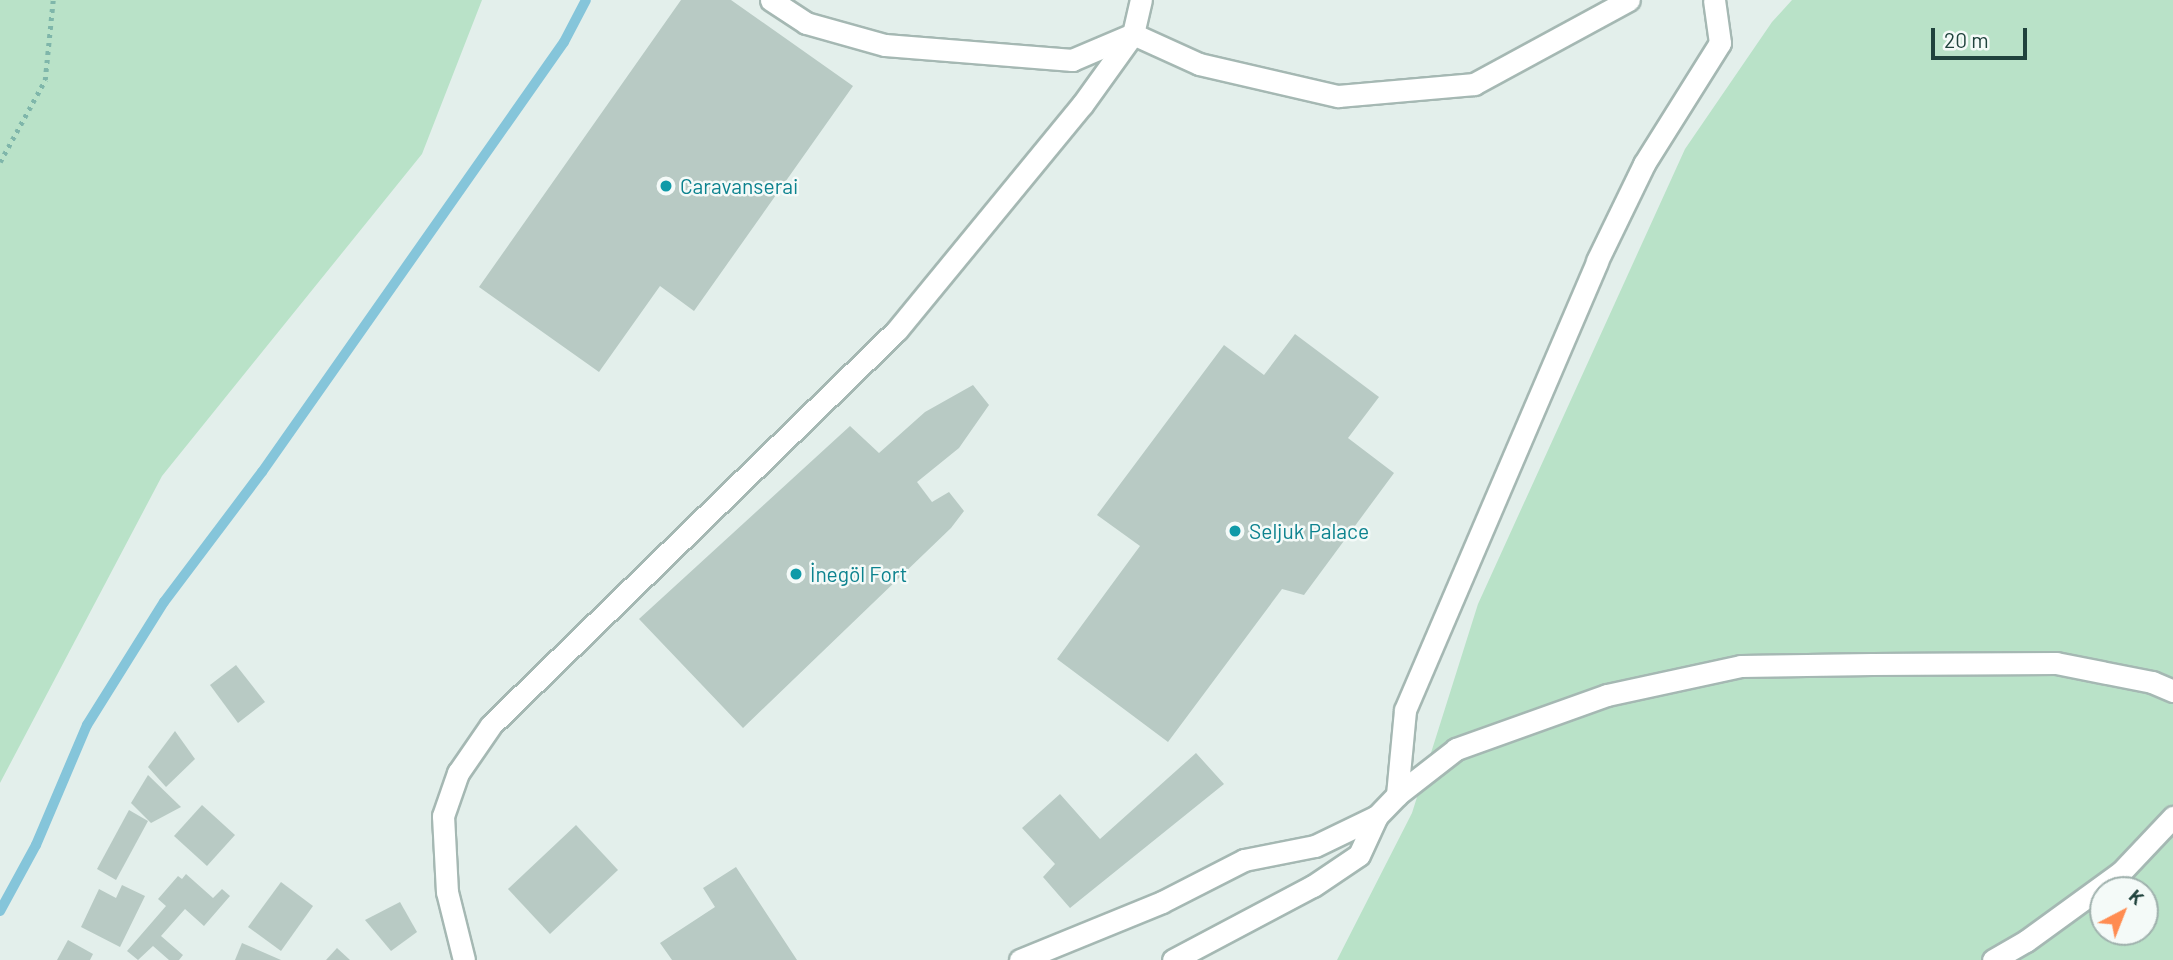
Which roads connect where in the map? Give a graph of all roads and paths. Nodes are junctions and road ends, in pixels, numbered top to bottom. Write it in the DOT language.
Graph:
graph roads {
  1 [pos="53,0"];
  2 [pos="771,0"];
  3 [pos="1141,0"];
  4 [pos="1629,0"];
  5 [pos="1714,0"];
  6 [pos="1133,34"];
  7 [pos="0,162"];
  8 [pos="2173,691"];
  9 [pos="1396,795"];
  10 [pos="1377,816"];
  11 [pos="2173,817"];
  12 [pos="464,960"];
  13 [pos="1020,960"];
  14 [pos="1173,960"];
  15 [pos="1993,960"];
  1 -- 7 [label="path"];
  2 -- 6 [label="street"];
  3 -- 6 [label="street"];
  4 -- 6 [label="street"];
  5 -- 9 [label="street"];
  6 -- 12 [label="street"];
  8 -- 9 [label="street"];
  9 -- 10 [label="street"];
  10 -- 13 [label="street"];
  10 -- 14 [label="street"];
  11 -- 15 [label="street"];
}
